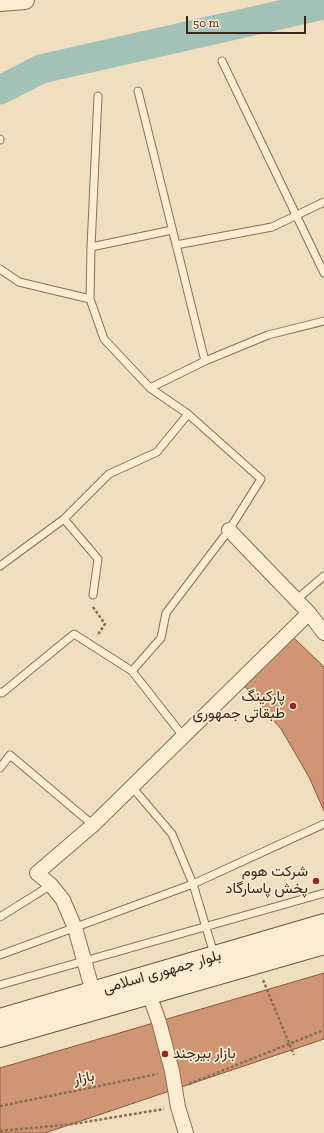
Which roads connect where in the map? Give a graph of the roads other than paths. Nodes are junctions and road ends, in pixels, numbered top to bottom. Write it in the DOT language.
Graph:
graph roads {
  1 [pos="26,0"];
  2 [pos="0,2"];
  3 [pos="222,61"];
  4 [pos="138,91"];
  5 [pos="98,96"];
  6 [pos="324,202"];
  7 [pos="296,215"];
  8 [pos="172,230"];
  9 [pos="176,245"];
  10 [pos="91,247"];
  11 [pos="0,269"];
  12 [pos="324,273"];
  13 [pos="90,298"];
  14 [pos="324,322"];
  15 [pos="205,362"];
  16 [pos="150,388"];
  17 [pos="188,414"];
  18 [pos="64,519"];
  19 [pos="229,530"];
  20 [pos="0,566"];
  21 [pos="324,576"];
  22 [pos="93,595"];
  23 [pos="296,600"];
  24 [pos="309,613"];
  25 [pos="324,633"];
  26 [pos="132,671"];
  27 [pos="0,692"];
  28 [pos="183,736"];
  29 [pos="0,768"];
  30 [pos="132,787"];
  31 [pos="324,824"];
  32 [pos="93,825"];
  33 [pos="193,884"];
  34 [pos="51,885"];
  35 [pos="324,893"];
  36 [pos="0,916"];
  37 [pos="324,924"];
  38 [pos="206,926"];
  39 [pos="75,928"];
  40 [pos="324,944"];
  41 [pos="0,955"];
  42 [pos="215,956"];
  43 [pos="84,960"];
  44 [pos="0,985"];
  45 [pos="93,992"];
  46 [pos="149,994"];
  47 [pos="0,1019"];
  48 [pos="0,1037"];
  49 [pos="186,1133"];
  1 -- 2 [label="street"];
  3 -- 7 [label="lane"];
  4 -- 8 [label="lane"];
  5 -- 10 [label="lane"];
  6 -- 7 [label="lane"];
  7 -- 9 [label="lane"];
  7 -- 12 [label="lane"];
  8 -- 9 [label="lane"];
  8 -- 10 [label="lane"];
  9 -- 15 [label="lane"];
  10 -- 13 [label="lane"];
  11 -- 13 [label="lane"];
  13 -- 16 [label="lane"];
  14 -- 15 [label="lane"];
  15 -- 16 [label="lane"];
  16 -- 17 [label="lane"];
  17 -- 18 [label="lane"];
  17 -- 19 [label="lane"];
  18 -- 20 [label="lane"];
  18 -- 22 [label="lane"];
  19 -- 23 [label="street"];
  19 -- 26 [label="lane"];
  21 -- 23 [label="lane"];
  23 -- 24 [label="street"];
  24 -- 25 [label="street"];
  24 -- 28 [label="street"];
  26 -- 27 [label="lane"];
  26 -- 28 [label="lane"];
  28 -- 30 [label="street"];
  29 -- 32 [label="lane"];
  30 -- 32 [label="street"];
  30 -- 33 [label="lane"];
  31 -- 33 [label="lane"];
  32 -- 34 [label="street"];
  33 -- 38 [label="lane"];
  33 -- 39 [label="lane"];
  34 -- 36 [label="lane"];
  34 -- 39 [label="street"];
  35 -- 38 [label="lane"];
  37 -- 42 [label="main road, بلوار جمهوری اسلامی"];
  38 -- 42 [label="lane"];
  38 -- 43 [label="lane"];
  39 -- 41 [label="lane"];
  39 -- 43 [label="street"];
  40 -- 46 [label="main road, بلوار جمهوری اسلامی"];
  42 -- 45 [label="main road, بلوار جمهوری اسلامی"];
  43 -- 44 [label="lane"];
  43 -- 45 [label="street"];
  45 -- 47 [label="main road, بلوار جمهوری اسلامی"];
  46 -- 48 [label="main road, بلوار جمهوری اسلامی"];
  46 -- 49 [label="street"];
}
